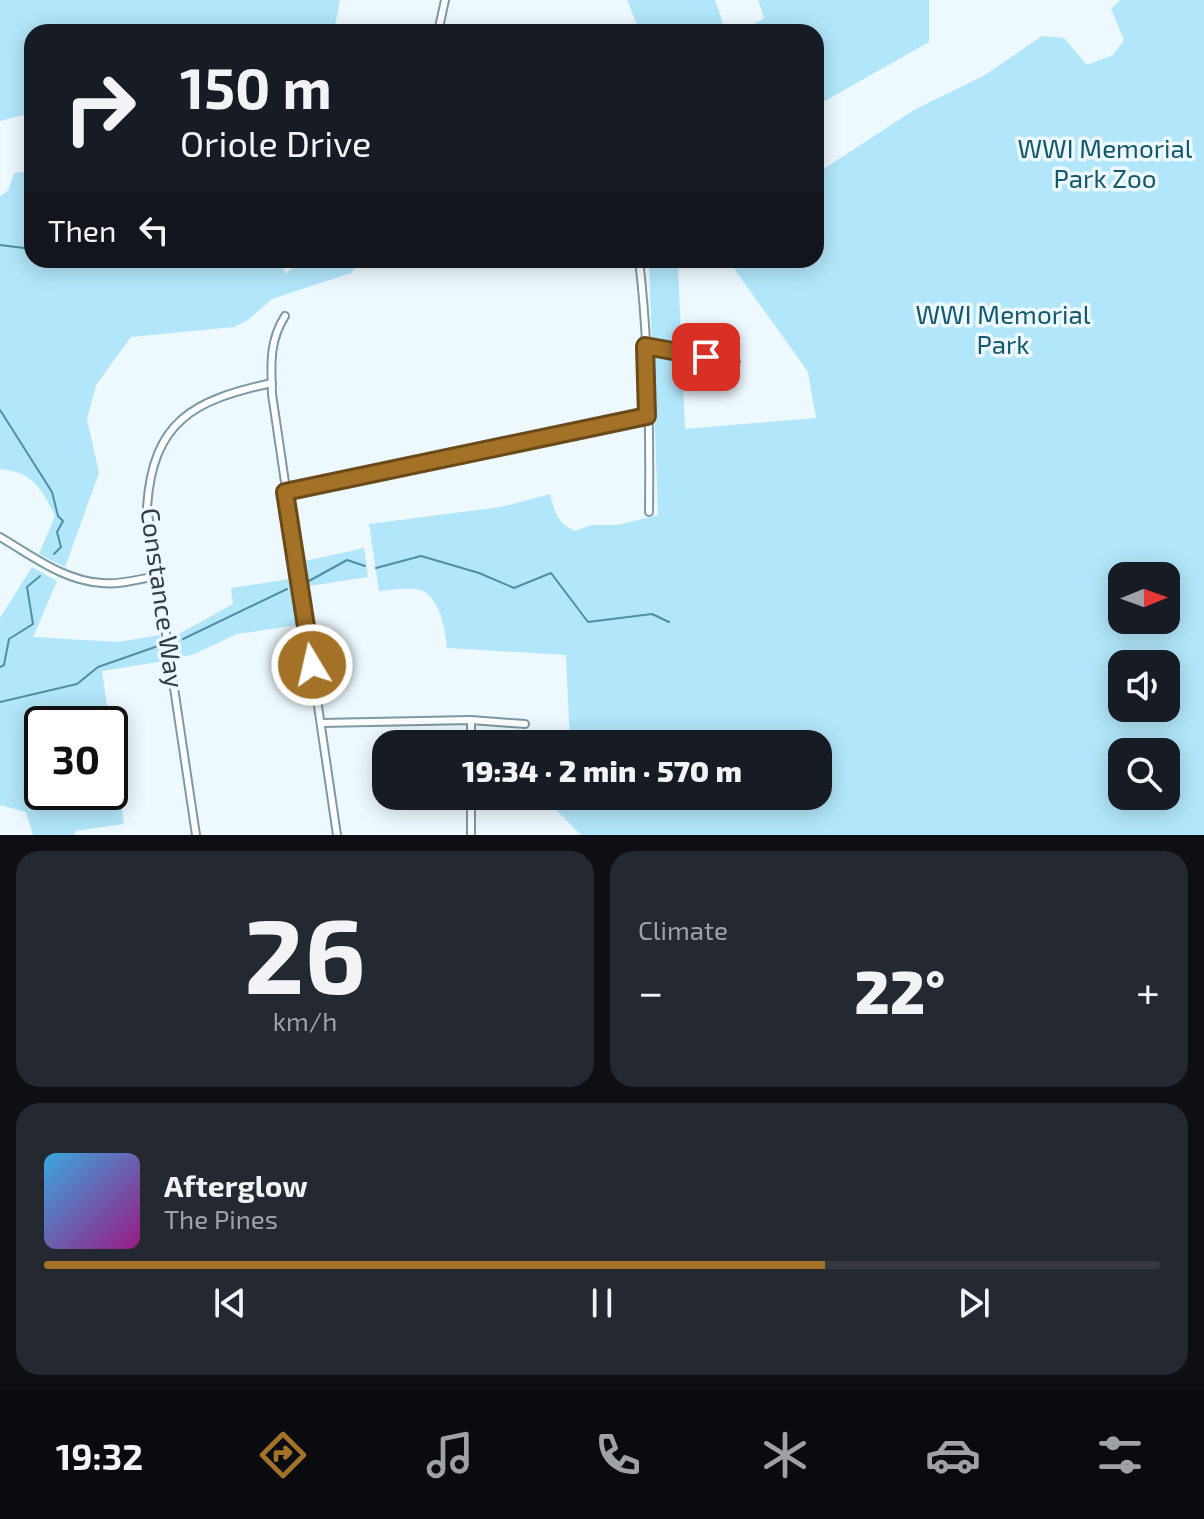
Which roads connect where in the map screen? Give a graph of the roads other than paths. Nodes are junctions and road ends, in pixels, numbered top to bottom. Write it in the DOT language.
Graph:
graph roads {
  1 [pos="445,0"];
  2 [pos="440,24"];
  3 [pos="640,268"];
  4 [pos="285,316"];
  5 [pos="645,346"];
  6 [pos="736,362"];
  7 [pos="272,383"];
  8 [pos="647,416"];
  9 [pos="285,492"];
  10 [pos="649,512"];
  11 [pos="0,537"];
  12 [pos="157,576"];
  13 [pos="471,720"];
  14 [pos="321,723"];
  15 [pos="525,724"];
  16 [pos="471,730"];
  17 [pos="471,810"];
  18 [pos="196,835"];
  19 [pos="337,835"];
  20 [pos="471,835"];
  1 -- 2 [label="street"];
  3 -- 5 [label="street"];
  4 -- 7 [label="street"];
  5 -- 6 [label="street"];
  5 -- 8 [label="street"];
  7 -- 9 [label="street"];
  7 -- 12 [label="street, Constance Way"];
  8 -- 9 [label="street"];
  8 -- 10 [label="street"];
  9 -- 14 [label="street"];
  11 -- 12 [label="street"];
  12 -- 18 [label="street, Constance Way"];
  13 -- 14 [label="street"];
  13 -- 15 [label="street"];
  13 -- 16 [label="street"];
  14 -- 19 [label="street"];
  17 -- 20 [label="street"];
}
